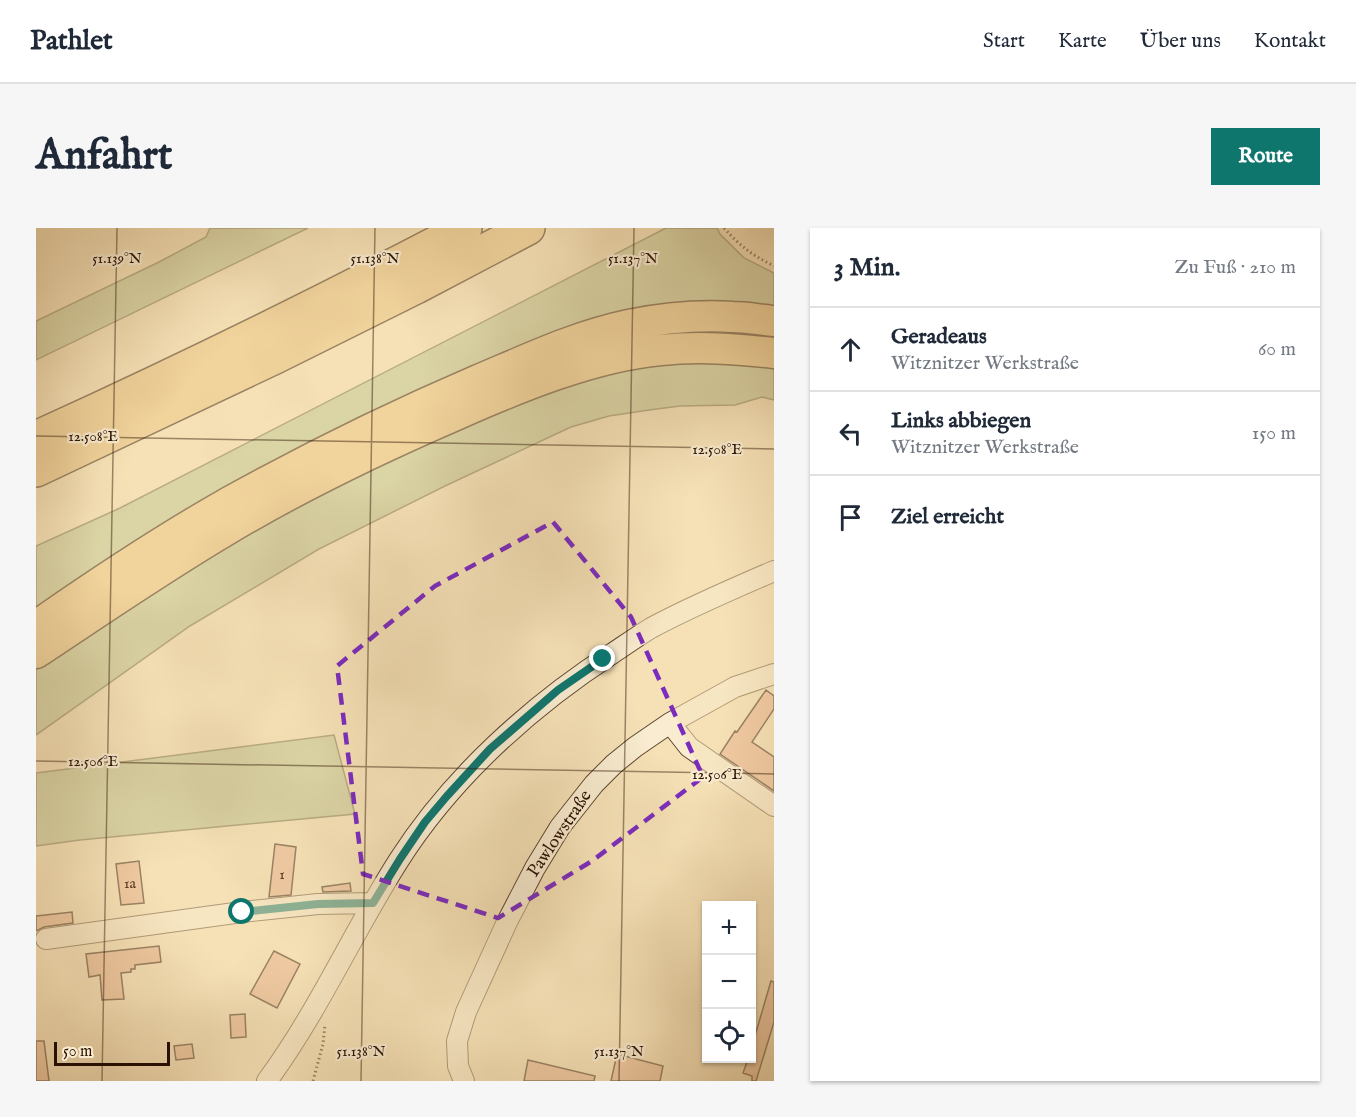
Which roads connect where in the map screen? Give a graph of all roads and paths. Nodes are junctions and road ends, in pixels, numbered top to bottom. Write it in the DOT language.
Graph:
graph roads {
  1 [pos="465,228"];
  2 [pos="528,228"];
  3 [pos="724,228"];
  4 [pos="774,267"];
  5 [pos="774,321"];
  6 [pos="774,353"];
  7 [pos="36,438"];
  8 [pos="36,470"];
  9 [pos="774,571"];
  10 [pos="36,626"];
  11 [pos="36,653"];
  12 [pos="774,674"];
  13 [pos="670,723"];
  14 [pos="774,806"];
  15 [pos="373,903"];
  16 [pos="46,939"];
  17 [pos="314,1009"];
  18 [pos="267,1081"];
  19 [pos="313,1081"];
  20 [pos="464,1081"];
  1 -- 7 [label="highway"];
  2 -- 8 [label="highway"];
  3 -- 4 [label="path"];
  5 -- 10 [label="main road"];
  6 -- 11 [label="main road"];
  9 -- 15 [label="street"];
  12 -- 13 [label="street, Pawlowstraße"];
  13 -- 14 [label="street"];
  13 -- 20 [label="street, Pawlowstraße"];
  15 -- 16 [label="street"];
  15 -- 17 [label="street"];
  17 -- 18 [label="street"];
  17 -- 19 [label="path"];
}
